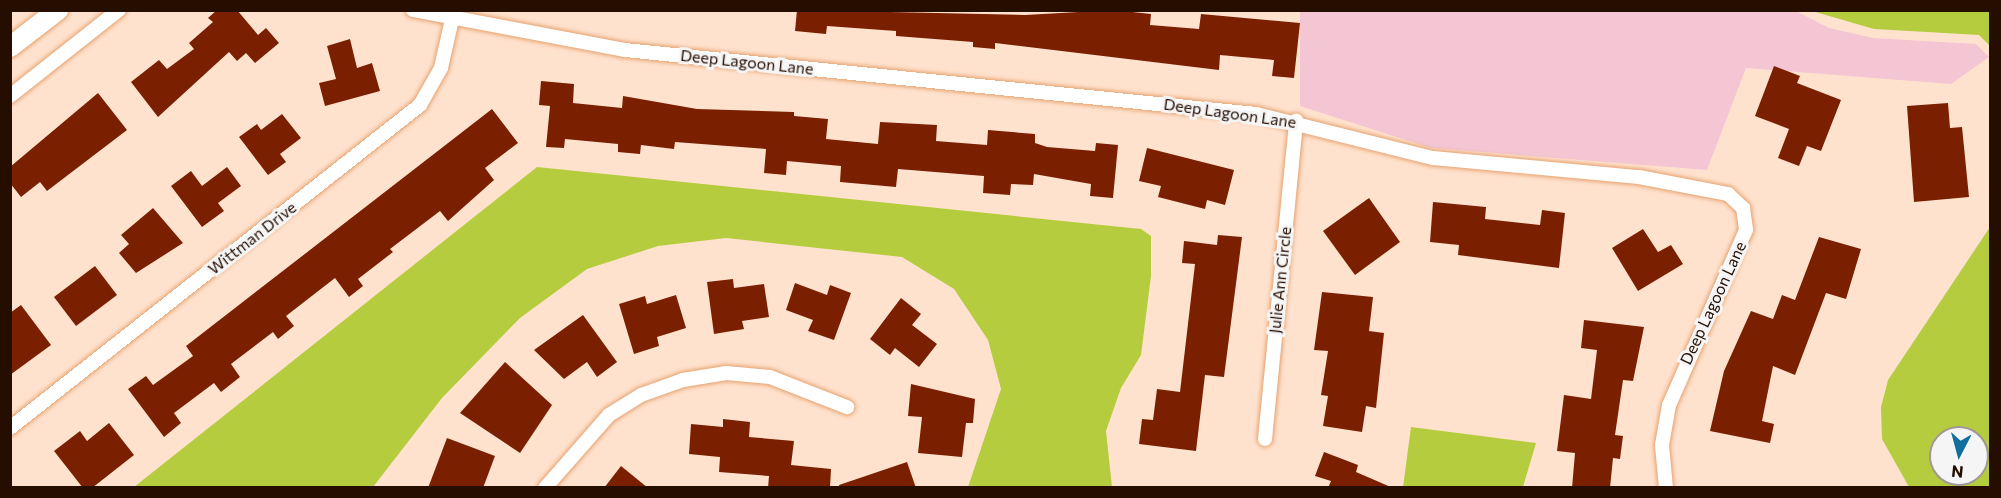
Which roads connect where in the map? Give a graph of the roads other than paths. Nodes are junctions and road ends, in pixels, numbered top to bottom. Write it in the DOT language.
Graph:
graph roads {
  1 [pos="58,10"];
  2 [pos="119,10"];
  3 [pos="413,10"];
  4 [pos="452,19"];
  5 [pos="10,47"];
  6 [pos="10,96"];
  7 [pos="1296,121"];
  8 [pos="847,407"];
  9 [pos="10,428"];
  10 [pos="1265,439"];
  11 [pos="545,488"];
  12 [pos="1666,488"];
  1 -- 5 [label="main road"];
  2 -- 6 [label="street"];
  3 -- 4 [label="street, Deep Lagoon Lane"];
  4 -- 7 [label="street, Deep Lagoon Lane"];
  4 -- 9 [label="street, Wittman Drive"];
  7 -- 10 [label="street, Julie Ann Circle"];
  7 -- 12 [label="street, Deep Lagoon Lane"];
  8 -- 11 [label="street"];
}
